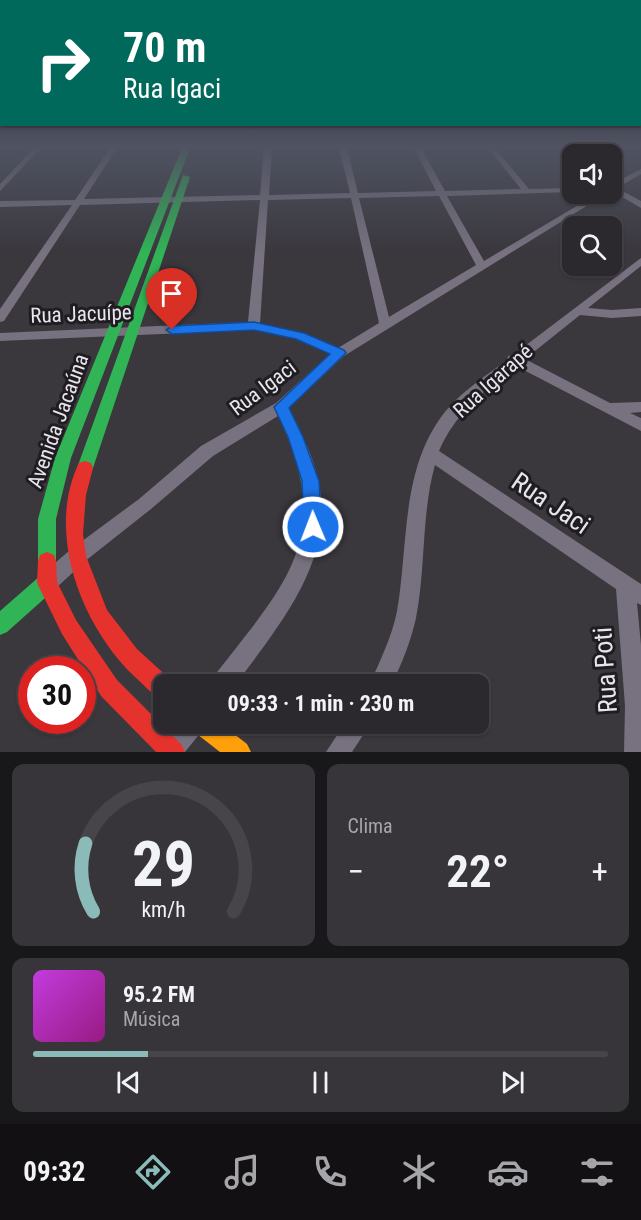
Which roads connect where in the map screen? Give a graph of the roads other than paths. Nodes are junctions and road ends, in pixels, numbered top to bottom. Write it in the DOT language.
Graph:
graph roads {
  1 [pos="90,183"];
  2 [pos="176,183"];
  3 [pos="179,183"];
  4 [pos="265,183"];
  5 [pos="350,183"];
  6 [pos="436,183"];
  7 [pos="520,183"];
  8 [pos="562,190"];
  9 [pos="527,191"];
  10 [pos="441,192"];
  11 [pos="622,194"];
  12 [pos="353,195"];
  13 [pos="264,197"];
  14 [pos="172,199"];
  15 [pos="78,201"];
  16 [pos="0,204"];
  17 [pos="585,204"];
  18 [pos="641,205"];
  19 [pos="641,261"];
  20 [pos="482,266"];
  21 [pos="576,310"];
  22 [pos="641,312"];
  23 [pos="0,318"];
  24 [pos="385,324"];
  25 [pos="254,326"];
  26 [pos="114,332"];
  27 [pos="132,332"];
  28 [pos="0,337"];
  29 [pos="339,353"];
  30 [pos="513,359"];
  31 [pos="281,407"];
  32 [pos="641,407"];
  33 [pos="609,408"];
  34 [pos="641,425"];
  35 [pos="432,455"];
  36 [pos="77,556"];
  37 [pos="47,583"];
  38 [pos="633,590"];
  39 [pos="0,625"];
  40 [pos="229,674"];
  41 [pos="386,674"];
  42 [pos="153,679"];
  43 [pos="185,734"];
  44 [pos="215,734"];
  45 [pos="351,734"];
  46 [pos="171,751"];
  47 [pos="239,752"];
  48 [pos="338,752"];
  49 [pos="636,752"];
  1 -- 15 [label="street"];
  2 -- 14 [label="street, Avenida Jacaúna"];
  3 -- 14 [label="street, Avenida Jacaúna"];
  4 -- 13 [label="street"];
  5 -- 12 [label="street"];
  6 -- 10 [label="street"];
  7 -- 9 [label="street"];
  8 -- 9 [label="street"];
  9 -- 10 [label="street"];
  10 -- 12 [label="street"];
  10 -- 20 [label="street"];
  11 -- 18 [label="street"];
  12 -- 13 [label="street"];
  12 -- 24 [label="street"];
  13 -- 14 [label="street"];
  13 -- 25 [label="street"];
  14 -- 15 [label="street"];
  14 -- 26 [label="street, Avenida Jacaúna"];
  14 -- 27 [label="street, Avenida Jacaúna"];
  15 -- 16 [label="street"];
  15 -- 23 [label="street"];
  17 -- 20 [label="street, Rua Igaci"];
  19 -- 21 [label="street, Rua Igarapé"];
  20 -- 24 [label="street, Rua Igaci"];
  21 -- 22 [label="street"];
  21 -- 30 [label="street, Rua Igarapé"];
  24 -- 29 [label="street, Rua Igaci"];
  25 -- 27 [label="street, Rua Jacuípe"];
  25 -- 29 [label="street, Rua Jacuípe"];
  26 -- 27 [label="street, Rua Jacuípe"];
  26 -- 28 [label="street, Rua Jacuípe"];
  26 -- 37 [label="street, Avenida Jacaúna"];
  27 -- 36 [label="street, Avenida Jacaúna"];
  29 -- 31 [label="street, Rua Igaci"];
  30 -- 33 [label="street"];
  30 -- 35 [label="street, Rua Igarapé"];
  31 -- 36 [label="street, Rua Igaci"];
  31 -- 40 [label="street"];
  32 -- 33 [label="street"];
  33 -- 34 [label="street"];
  35 -- 38 [label="street, Rua Jaci"];
  35 -- 41 [label="street, Rua Igarapé"];
  36 -- 37 [label="street, Rua Igaci"];
  36 -- 42 [label="street, Avenida Jacaúna"];
  37 -- 39 [label="street, Rua Igaci"];
  37 -- 46 [label="street, Avenida Jacaúna"];
  38 -- 49 [label="street, Rua Poti"];
  43 -- 46 [label="street"];
  44 -- 47 [label="street"];
  45 -- 48 [label="street"];
}
